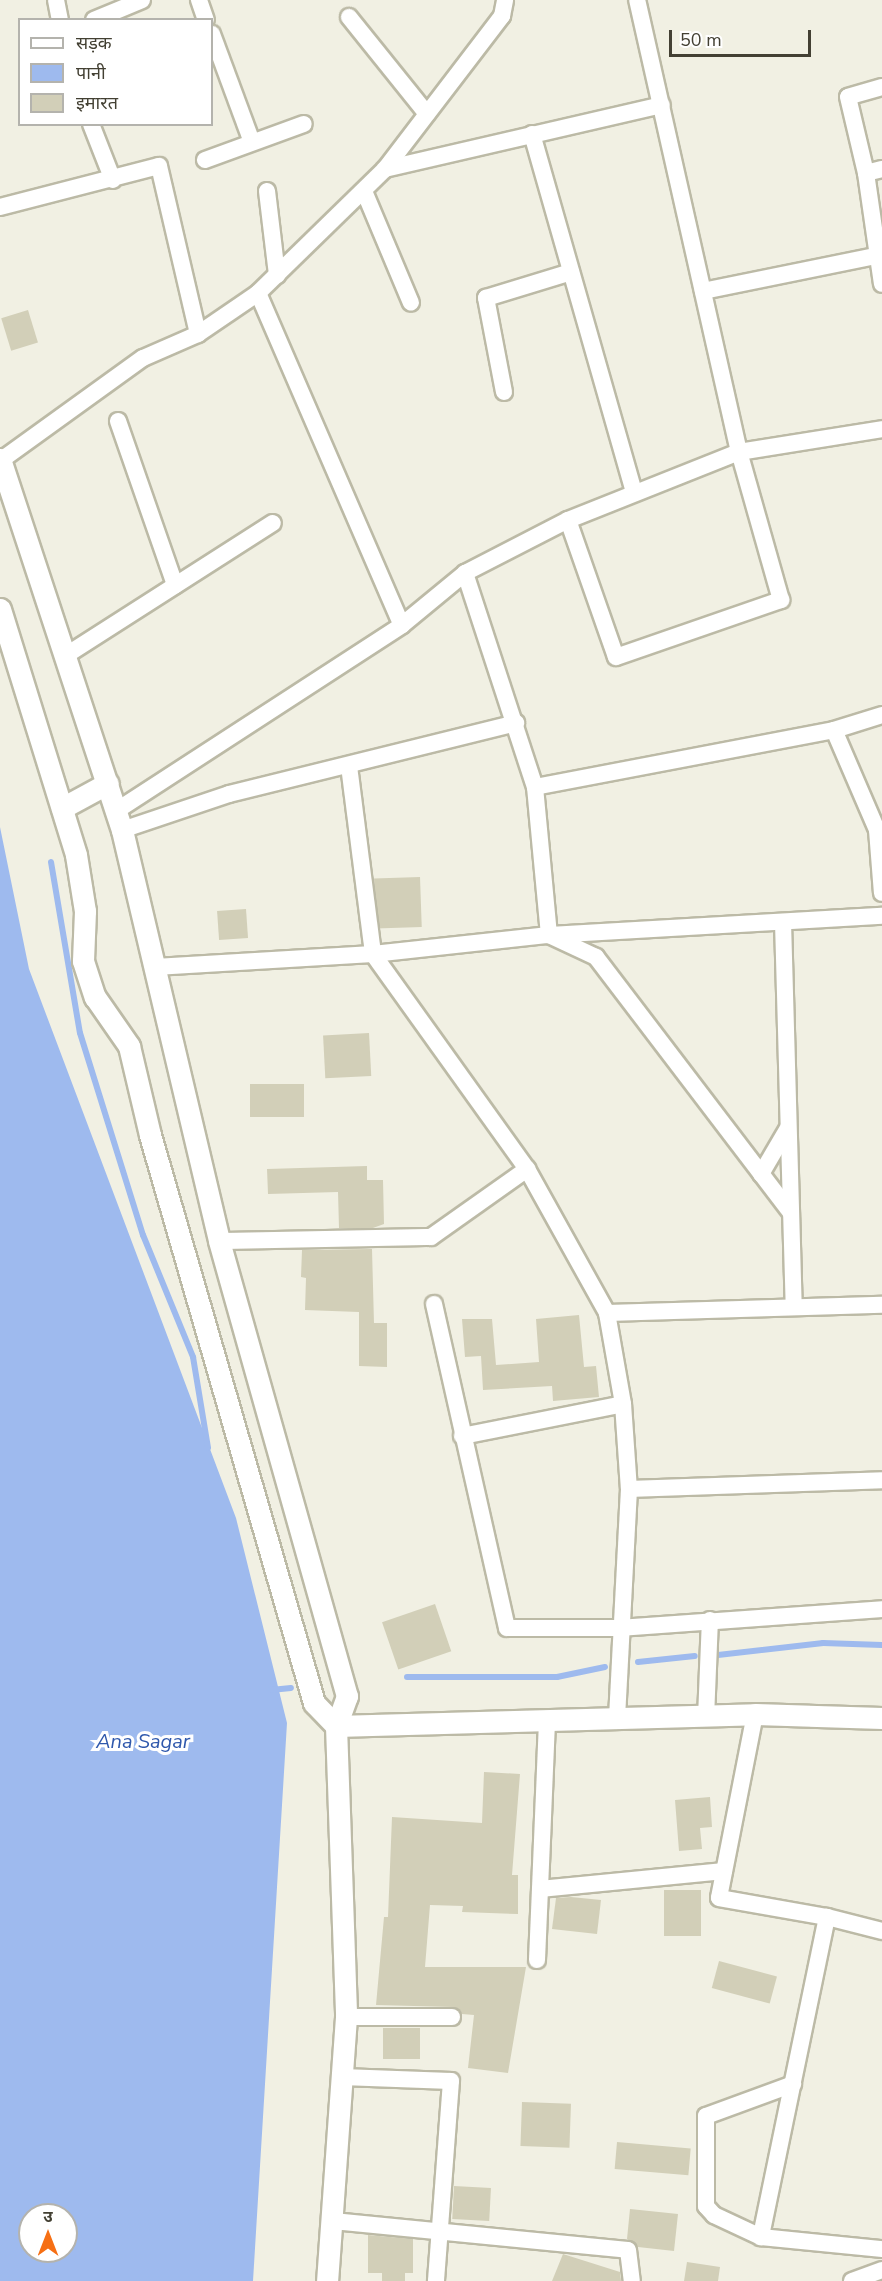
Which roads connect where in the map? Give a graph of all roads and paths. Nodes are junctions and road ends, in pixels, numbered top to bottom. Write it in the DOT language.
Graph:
graph roads {
  1 [pos="56,0"];
  2 [pos="142,0"];
  3 [pos="199,0"];
  4 [pos="504,0"];
  5 [pos="637,0"];
  6 [pos="349,17"];
  7 [pos="60,18"];
  8 [pos="99,18"];
  9 [pos="205,18"];
  10 [pos="213,37"];
  11 [pos="882,87"];
  12 [pos="662,105"];
  13 [pos="427,114"];
  14 [pos="304,124"];
  15 [pos="92,126"];
  16 [pos="532,134"];
  17 [pos="252,142"];
  18 [pos="206,160"];
  19 [pos="385,169"];
  20 [pos="874,171"];
  21 [pos="113,180"];
  22 [pos="267,190"];
  23 [pos="364,191"];
  24 [pos="0,207"];
  25 [pos="875,256"];
  26 [pos="571,272"];
  27 [pos="277,275"];
  28 [pos="882,284"];
  29 [pos="703,291"];
  30 [pos="258,293"];
  31 [pos="411,303"];
  32 [pos="198,334"];
  33 [pos="504,392"];
  34 [pos="118,421"];
  35 [pos="882,429"];
  36 [pos="739,452"];
  37 [pos="0,460"];
  38 [pos="634,493"];
  39 [pos="568,520"];
  40 [pos="273,523"];
  41 [pos="465,573"];
  42 [pos="175,585"];
  43 [pos="0,609"];
  44 [pos="402,625"];
  45 [pos="68,654"];
  46 [pos="881,717"];
  47 [pos="516,723"];
  48 [pos="834,730"];
  49 [pos="349,766"];
  50 [pos="108,783"];
  51 [pos="536,787"];
  52 [pos="62,808"];
  53 [pos="119,820"];
  54 [pos="882,893"];
  55 [pos="882,916"];
  56 [pos="783,922"];
  57 [pos="549,935"];
  58 [pos="373,954"];
  59 [pos="155,967"];
  60 [pos="788,1128"];
  61 [pos="527,1170"];
  62 [pos="761,1174"];
  63 [pos="790,1212"];
  64 [pos="219,1241"];
  65 [pos="434,1304"];
  66 [pos="882,1305"];
  67 [pos="794,1306"];
  68 [pos="607,1313"];
  69 [pos="623,1404"];
  70 [pos="462,1436"];
  71 [pos="882,1480"];
  72 [pos="629,1489"];
  73 [pos="882,1609"];
  74 [pos="710,1620"];
  75 [pos="619,1628"];
  76 [pos="338,1662"];
  77 [pos="303,1666"];
  78 [pos="755,1714"];
  79 [pos="616,1717"];
  80 [pos="706,1718"];
  81 [pos="882,1718"];
  82 [pos="547,1721"];
  83 [pos="336,1726"];
  84 [pos="724,1871"];
  85 [pos="699,1873"];
  86 [pos="540,1889"];
  87 [pos="719,1898"];
  88 [pos="827,1917"];
  89 [pos="882,1930"];
  90 [pos="537,1960"];
  91 [pos="346,2017"];
  92 [pos="452,2017"];
  93 [pos="342,2077"];
  94 [pos="793,2084"];
  95 [pos="333,2221"];
  96 [pos="437,2228"];
  97 [pos="761,2237"];
  98 [pos="882,2249"];
  99 [pos="882,2270"];
  100 [pos="327,2281"];
  101 [pos="436,2281"];
  102 [pos="632,2281"];
  103 [pos="852,2281"];
  1 -- 7 [label="street"];
  2 -- 8 [label="street"];
  3 -- 9 [label="street"];
  4 -- 13 [label="street"];
  5 -- 12 [label="street"];
  6 -- 13 [label="street"];
  10 -- 17 [label="street"];
  11 -- 20 [label="street"];
  12 -- 16 [label="street"];
  12 -- 29 [label="street"];
  13 -- 19 [label="street"];
  14 -- 17 [label="street"];
  15 -- 21 [label="street"];
  16 -- 19 [label="street"];
  16 -- 26 [label="street"];
  17 -- 18 [label="street"];
  19 -- 23 [label="street"];
  20 -- 25 [label="street"];
  21 -- 24 [label="street"];
  21 -- 32 [label="street"];
  22 -- 27 [label="street"];
  23 -- 27 [label="street"];
  23 -- 31 [label="street"];
  25 -- 28 [label="street"];
  25 -- 29 [label="street"];
  26 -- 33 [label="street"];
  26 -- 38 [label="street"];
  27 -- 30 [label="street"];
  29 -- 36 [label="street"];
  30 -- 32 [label="street"];
  30 -- 44 [label="street"];
  32 -- 37 [label="street"];
  34 -- 42 [label="street"];
  35 -- 36 [label="street"];
  36 -- 38 [label="street"];
  36 -- 39 [label="street"];
  37 -- 45 [label="street"];
  38 -- 39 [label="street"];
  39 -- 41 [label="street"];
  40 -- 42 [label="street"];
  41 -- 44 [label="street"];
  41 -- 47 [label="street"];
  42 -- 45 [label="street"];
  43 -- 52 [label="street"];
  44 -- 53 [label="street"];
  45 -- 50 [label="street"];
  46 -- 48 [label="street"];
  47 -- 49 [label="street"];
  47 -- 51 [label="street"];
  48 -- 51 [label="street"];
  48 -- 54 [label="street"];
  49 -- 53 [label="street"];
  49 -- 58 [label="street"];
  50 -- 52 [label="street"];
  50 -- 53 [label="street"];
  51 -- 57 [label="street"];
  52 -- 77 [label="street"];
  53 -- 59 [label="street"];
  55 -- 56 [label="street"];
  56 -- 57 [label="street"];
  56 -- 60 [label="street"];
  57 -- 58 [label="street"];
  57 -- 62 [label="street"];
  58 -- 59 [label="street"];
  58 -- 61 [label="street"];
  59 -- 64 [label="street"];
  60 -- 62 [label="street"];
  60 -- 63 [label="street"];
  61 -- 64 [label="street"];
  61 -- 68 [label="street"];
  62 -- 63 [label="street"];
  63 -- 67 [label="street"];
  64 -- 76 [label="street"];
  65 -- 70 [label="street"];
  66 -- 67 [label="street"];
  67 -- 68 [label="street"];
  68 -- 69 [label="street"];
  69 -- 70 [label="street"];
  69 -- 72 [label="street"];
  70 -- 75 [label="street"];
  71 -- 72 [label="street"];
  72 -- 75 [label="street"];
  73 -- 74 [label="street"];
  74 -- 75 [label="street"];
  74 -- 80 [label="street"];
  75 -- 79 [label="street"];
  76 -- 77 [label="street"];
  76 -- 83 [label="street"];
  77 -- 83 [label="street"];
  78 -- 80 [label="street"];
  78 -- 81 [label="street"];
  78 -- 84 [label="street"];
  79 -- 80 [label="street"];
  79 -- 82 [label="street"];
  82 -- 83 [label="street"];
  82 -- 86 [label="street"];
  83 -- 91 [label="street"];
  84 -- 85 [label="street"];
  84 -- 87 [label="street"];
  85 -- 86 [label="street"];
  85 -- 87 [label="street"];
  86 -- 90 [label="street"];
  87 -- 88 [label="street"];
  88 -- 89 [label="street"];
  88 -- 94 [label="street"];
  91 -- 92 [label="street"];
  91 -- 93 [label="street"];
  93 -- 95 [label="street"];
  93 -- 96 [label="street"];
  94 -- 97 [label="street"];
  94 -- 97 [label="street"];
  95 -- 96 [label="street"];
  95 -- 100 [label="street"];
  96 -- 101 [label="street"];
  96 -- 102 [label="street"];
  97 -- 98 [label="street"];
  99 -- 103 [label="street"];
}
